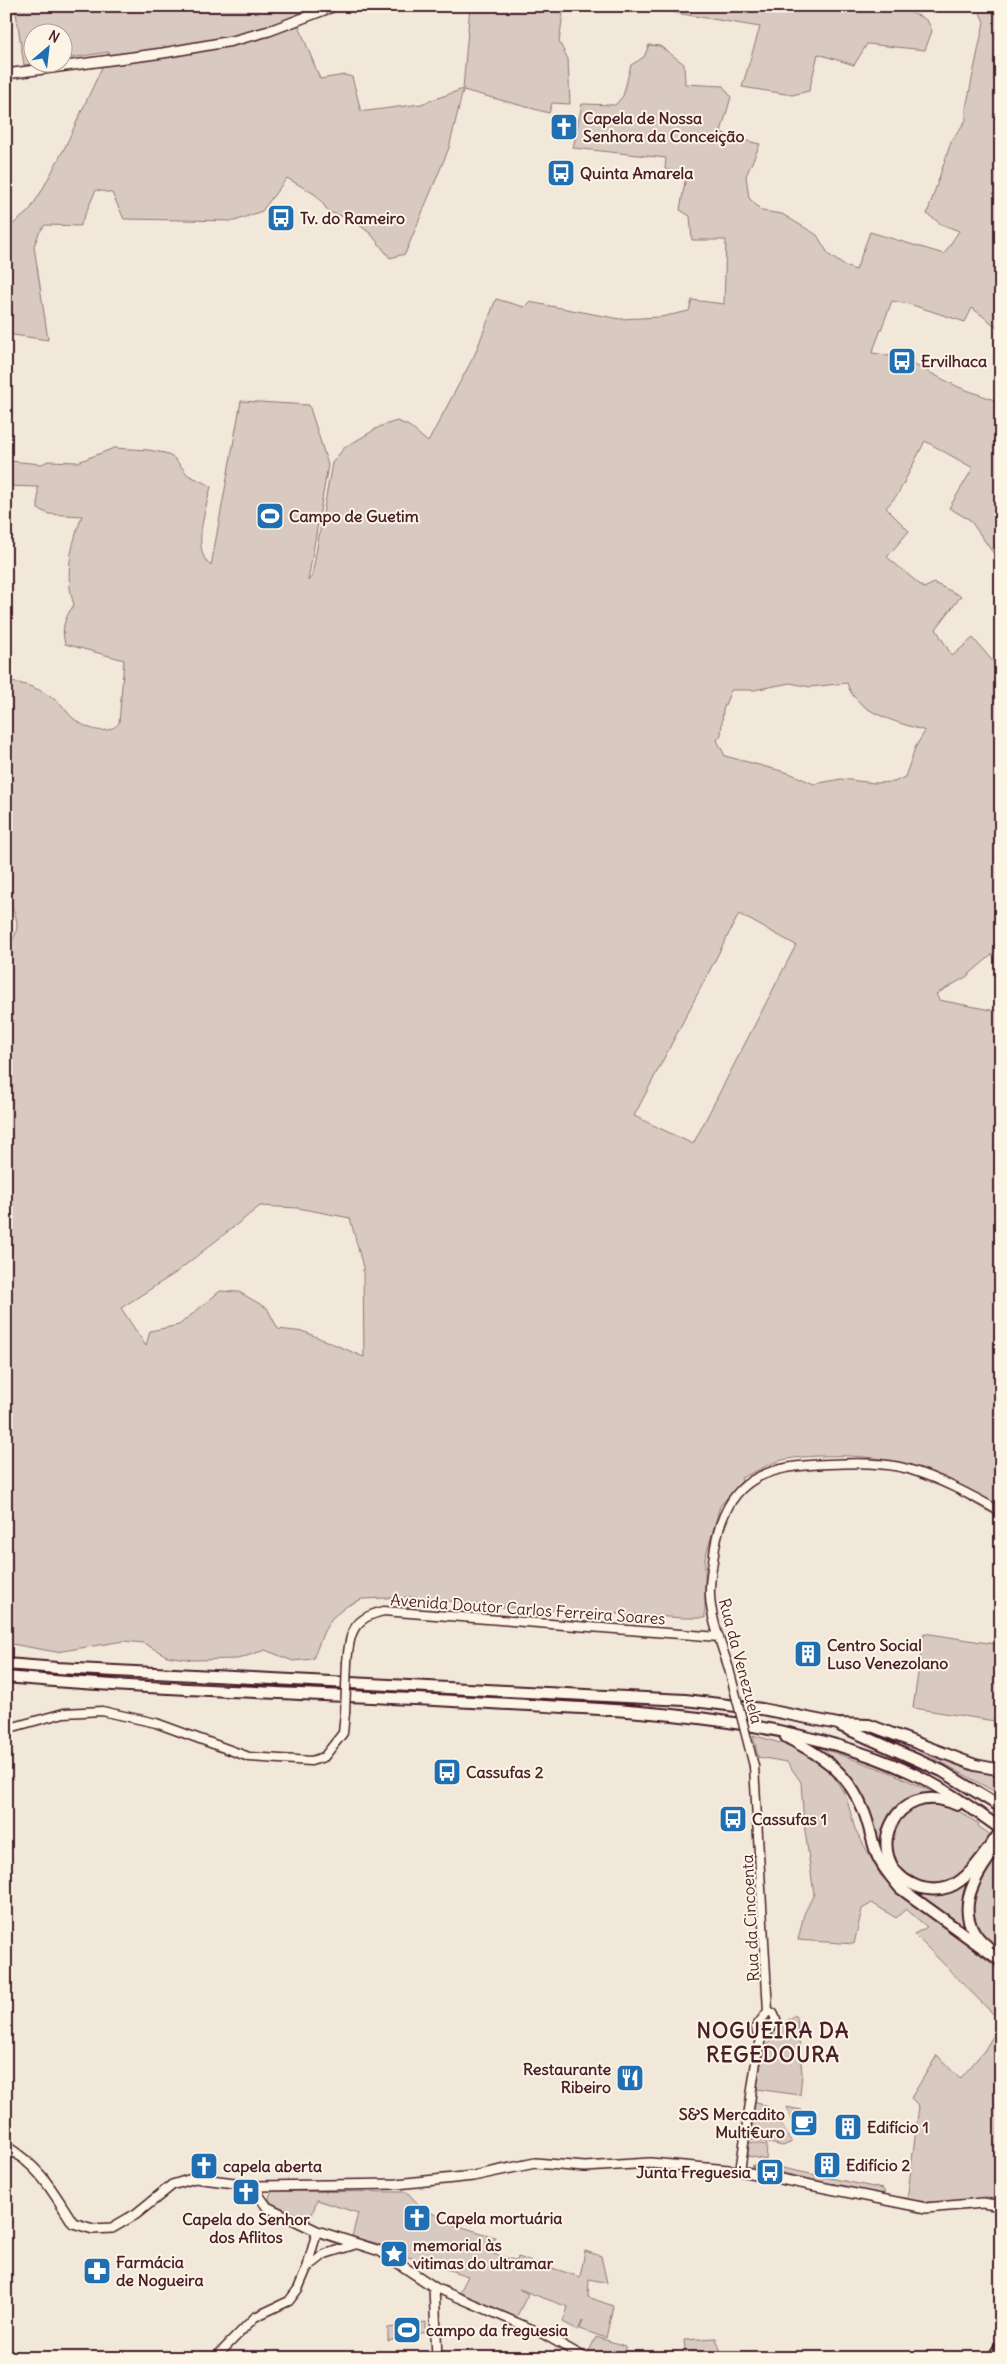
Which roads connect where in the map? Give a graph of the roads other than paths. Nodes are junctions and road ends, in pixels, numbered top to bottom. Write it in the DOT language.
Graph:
graph roads {
  1 [pos="335,6"];
  2 [pos="6,74"];
  3 [pos="1001,1512"];
  4 [pos="720,1637"];
  5 [pos="6,1664"];
  6 [pos="6,1677"];
  7 [pos="838,1724"];
  8 [pos="6,1729"];
  9 [pos="771,1730"];
  10 [pos="1001,1770"];
  11 [pos="997,1805"];
  12 [pos="970,1807"];
  13 [pos="759,1823"];
  14 [pos="1001,1830"];
  15 [pos="1001,1843"];
  16 [pos="1001,1957"];
  17 [pos="1001,1962"];
  18 [pos="768,2011"];
  19 [pos="762,2035"];
  20 [pos="6,2146"];
  21 [pos="740,2171"];
  22 [pos="258,2186"];
  23 [pos="1001,2206"];
  24 [pos="317,2231"];
  25 [pos="340,2239"];
  26 [pos="357,2244"];
  27 [pos="336,2249"];
  28 [pos="311,2250"];
  29 [pos="321,2257"];
  30 [pos="307,2268"];
  31 [pos="434,2287"];
  32 [pos="1001,2345"];
  33 [pos="215,2358"];
  34 [pos="437,2358"];
  35 [pos="586,2358"];
  36 [pos="992,2358"];
  1 -- 2 [label="main road"];
  3 -- 4 [label="street, Rua da Venezuela"];
  4 -- 8 [label="street, Avenida Doutor Carlos Ferreira Soares, bridge"];
  4 -- 13 [label="street, Rua da Venezuela, bridge"];
  5 -- 7 [label="highway"];
  6 -- 9 [label="highway"];
  7 -- 10 [label="highway"];
  7 -- 11 [label="highway"];
  9 -- 12 [label="highway"];
  9 -- 17 [label="highway"];
  12 -- 14 [label="highway"];
  12 -- 14 [label="highway"];
  13 -- 18 [label="street, Rua da Cincoenta"];
  15 -- 16 [label="highway"];
  18 -- 19 [label="street"];
  18 -- 19 [label="street"];
  19 -- 21 [label="street"];
  20 -- 22 [label="main road"];
  21 -- 22 [label="main road"];
  21 -- 23 [label="main road"];
  22 -- 24 [label="main road"];
  24 -- 25 [label="main road"];
  24 -- 28 [label="street"];
  25 -- 26 [label="main road"];
  25 -- 27 [label="street"];
  26 -- 27 [label="street"];
  26 -- 31 [label="main road"];
  27 -- 29 [label="street"];
  28 -- 29 [label="street"];
  28 -- 30 [label="street"];
  29 -- 30 [label="street"];
  30 -- 33 [label="street"];
  31 -- 34 [label="main road"];
  31 -- 35 [label="street"];
  32 -- 36 [label="highway"];
}
